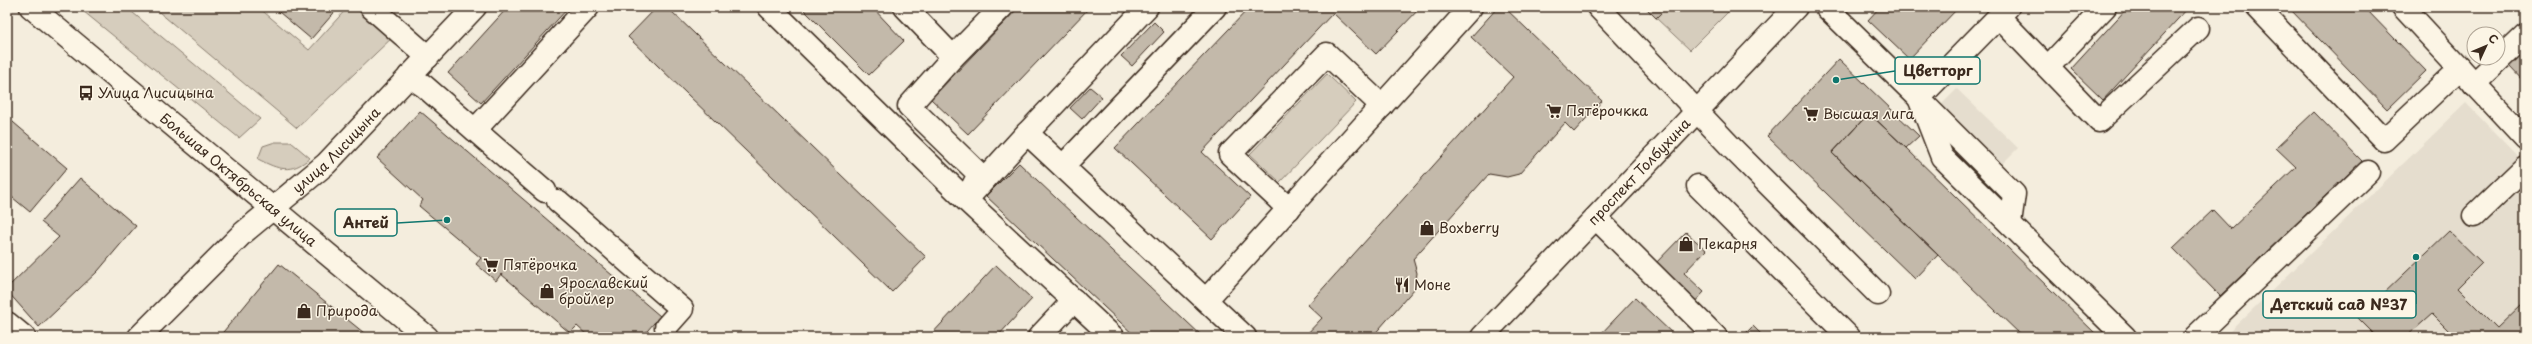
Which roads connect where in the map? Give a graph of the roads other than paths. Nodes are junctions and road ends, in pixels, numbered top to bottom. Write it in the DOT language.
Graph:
graph roads {
  1 [pos="31,7"];
  2 [pos="371,7"];
  3 [pos="475,7"];
  4 [pos="588,7"];
  5 [pos="769,7"];
  6 [pos="905,7"];
  7 [pos="1002,7"];
  8 [pos="1147,7"];
  9 [pos="1215,7"];
  10 [pos="1472,7"];
  11 [pos="1598,7"];
  12 [pos="1796,7"];
  13 [pos="1826,7"];
  14 [pos="2105,7"];
  15 [pos="2258,7"];
  16 [pos="2402,7"];
  17 [pos="2003,12"];
  18 [pos="2198,28"];
  19 [pos="2525,35"];
  20 [pos="428,57"];
  21 [pos="953,57"];
  22 [pos="2048,68"];
  23 [pos="2460,68"];
  24 [pos="409,76"];
  25 [pos="2474,84"];
  26 [pos="1919,98"];
  27 [pos="1382,106"];
  28 [pos="1697,111"];
  29 [pos="475,130"];
  30 [pos="1027,133"];
  31 [pos="2525,138"];
  32 [pos="1063,166"];
  33 [pos="2525,167"];
  34 [pos="2368,172"];
  35 [pos="1698,186"];
  36 [pos="966,200"];
  37 [pos="273,208"];
  38 [pos="1289,209"];
  39 [pos="2474,216"];
  40 [pos="1596,218"];
  41 [pos="1878,294"];
  42 [pos="1074,300"];
  43 [pos="1206,300"];
  44 [pos="7,323"];
  45 [pos="151,333"];
  46 [pos="668,334"];
  47 [pos="1711,335"];
  48 [pos="24,337"];
  49 [pos="427,337"];
  50 [pos="1039,337"];
  51 [pos="1113,337"];
  52 [pos="1245,337"];
  53 [pos="1482,337"];
  54 [pos="1849,337"];
  55 [pos="2125,337"];
  56 [pos="2195,337"];
  1 -- 37 [label="street, Большая Октябрьская улица"];
  2 -- 20 [label="street"];
  3 -- 20 [label="street, улица Лисицына"];
  4 -- 29 [label="street"];
  5 -- 36 [label="street"];
  6 -- 21 [label="street"];
  7 -- 21 [label="street"];
  8 -- 30 [label="street"];
  9 -- 32 [label="street"];
  10 -- 27 [label="street"];
  11 -- 28 [label="street"];
  12 -- 28 [label="street, проспект Толбухина"];
  13 -- 26 [label="street"];
  14 -- 22 [label="street"];
  15 -- 23 [label="street"];
  16 -- 23 [label="street"];
  17 -- 22 [label="street"];
  17 -- 26 [label="street"];
  18 -- 22 [label="street"];
  19 -- 25 [label="street"];
  20 -- 24 [label="street, улица Лисицына"];
  21 -- 36 [label="street"];
  23 -- 25 [label="street"];
  24 -- 29 [label="street"];
  24 -- 37 [label="street, улица Лисицына"];
  25 -- 31 [label="street"];
  26 -- 55 [label="street"];
  27 -- 38 [label="street"];
  27 -- 38 [label="street"];
  28 -- 40 [label="street, проспект Толбухина"];
  28 -- 41 [label="street"];
  29 -- 46 [label="street"];
  30 -- 32 [label="street"];
  30 -- 36 [label="street"];
  32 -- 43 [label="street"];
  33 -- 39 [label="street"];
  34 -- 56 [label="street"];
  35 -- 54 [label="street"];
  36 -- 42 [label="street"];
  37 -- 45 [label="street, улица Лисицына"];
  37 -- 49 [label="street, Большая Октябрьская улица"];
  38 -- 43 [label="street"];
  40 -- 47 [label="street"];
  40 -- 53 [label="street, проспект Толбухина"];
  42 -- 50 [label="street"];
  42 -- 51 [label="street"];
  43 -- 52 [label="street"];
  44 -- 48 [label="street"];
}
